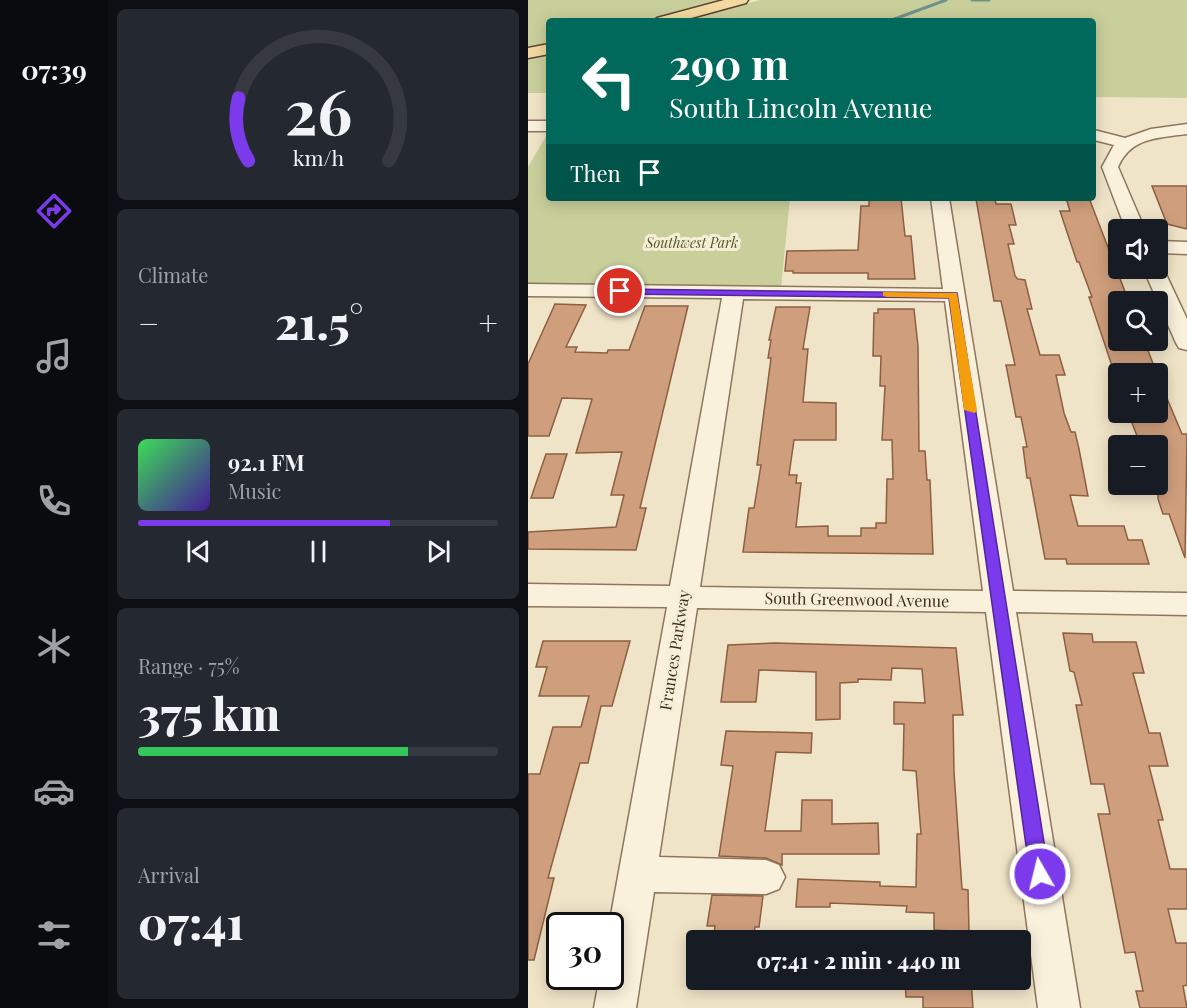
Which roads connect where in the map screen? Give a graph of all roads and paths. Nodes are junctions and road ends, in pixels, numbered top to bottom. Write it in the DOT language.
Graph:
graph roads {
  1 [pos="741,0"];
  2 [pos="673,18"];
  3 [pos="546,50"];
  4 [pos="528,53"];
  5 [pos="528,126"];
  6 [pos="546,126"];
  7 [pos="1187,129"];
  8 [pos="1096,136"];
  9 [pos="1126,144"];
  10 [pos="940,201"];
  11 [pos="1131,219"];
  12 [pos="1168,247"];
  13 [pos="1187,248"];
  14 [pos="1158,279"];
  15 [pos="528,290"];
  16 [pos="734,292"];
  17 [pos="954,295"];
  18 [pos="1187,343"];
  19 [pos="528,595"];
  20 [pos="682,597"];
  21 [pos="998,601"];
  22 [pos="1187,604"];
  23 [pos="637,874"];
  24 [pos="766,877"];
  25 [pos="615,1008"];
  26 [pos="1059,1008"];
  1 -- 2 [label="main road"];
  3 -- 4 [label="main road"];
  5 -- 6 [label="street"];
  7 -- 9 [label="street"];
  8 -- 9 [label="street"];
  9 -- 11 [label="street"];
  10 -- 17 [label="street"];
  12 -- 13 [label="street"];
  14 -- 18 [label="street"];
  15 -- 16 [label="street"];
  16 -- 17 [label="street"];
  16 -- 20 [label="street, Frances Parkway"];
  17 -- 21 [label="street"];
  19 -- 20 [label="street, South Greenwood Avenue"];
  20 -- 21 [label="street, South Greenwood Avenue"];
  20 -- 23 [label="street, Frances Parkway"];
  21 -- 22 [label="street, South Greenwood Avenue"];
  21 -- 26 [label="street"];
  23 -- 24 [label="street"];
  23 -- 25 [label="street, Frances Parkway"];
}
